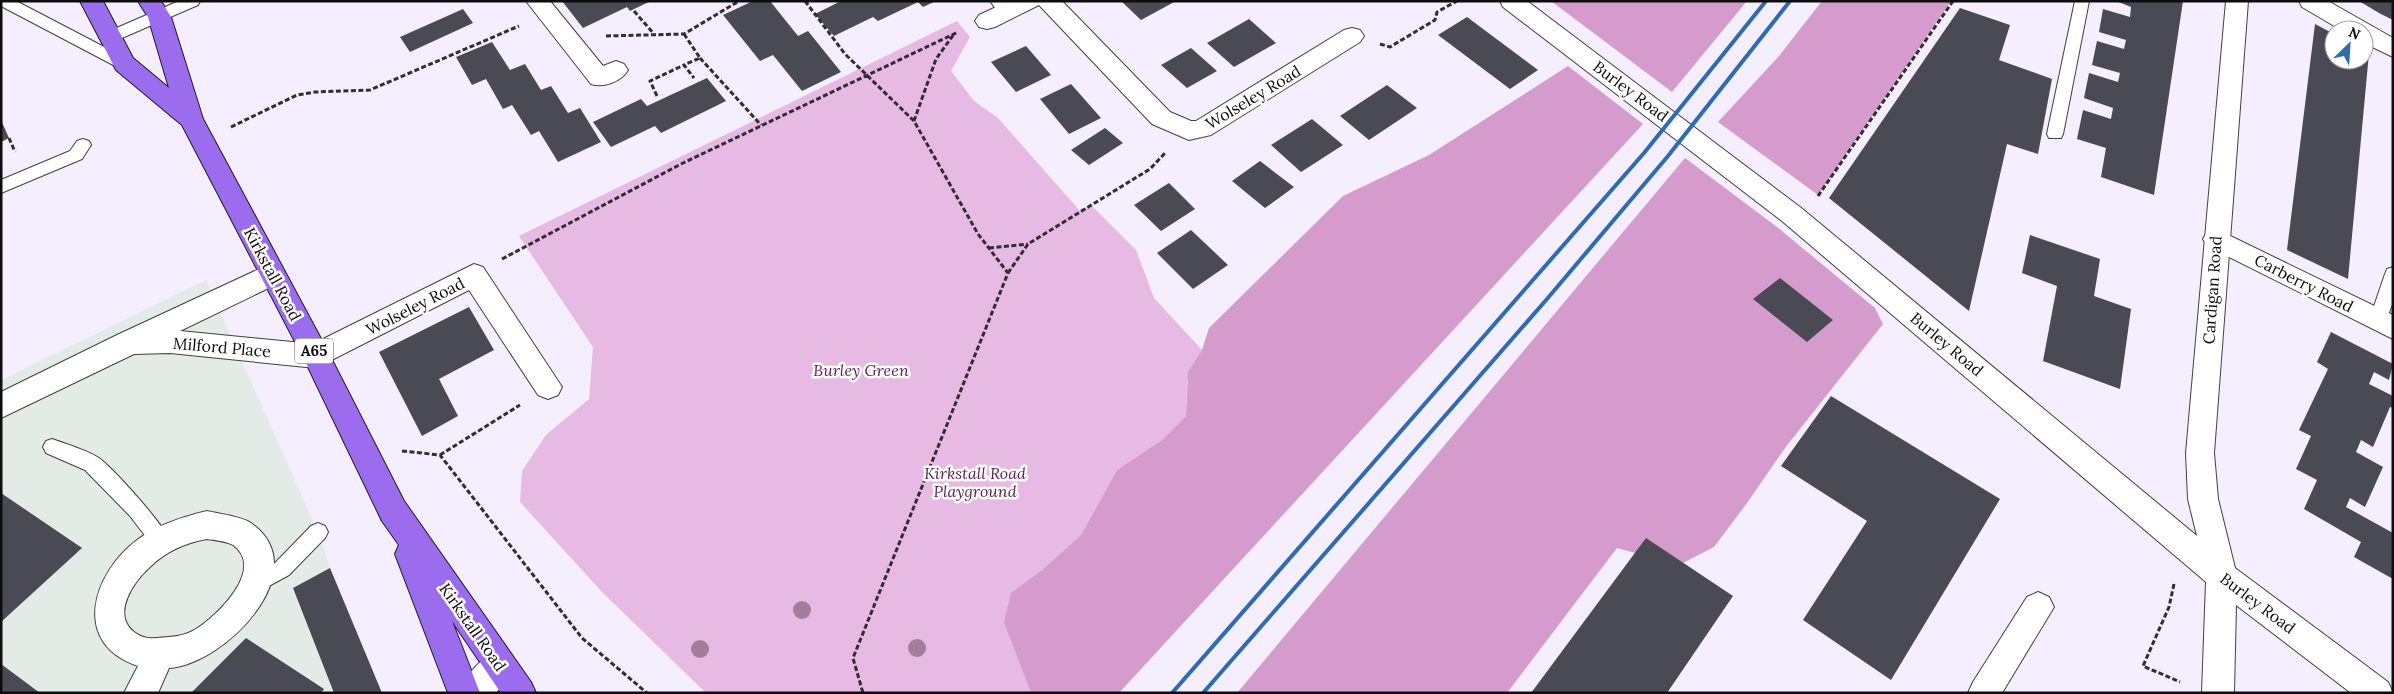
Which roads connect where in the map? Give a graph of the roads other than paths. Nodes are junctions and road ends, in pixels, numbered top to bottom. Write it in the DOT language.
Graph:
graph roads {
  1 [pos="4,1"];
  2 [pos="91,1"];
  3 [pos="193,1"];
  4 [pos="1030,1"];
  5 [pos="1048,1"];
  6 [pos="1511,1"];
  7 [pos="2082,1"];
  8 [pos="2238,1"];
  9 [pos="2310,1"];
  10 [pos="542,7"];
  11 [pos="154,9"];
  12 [pos="997,11"];
  13 [pos="2342,20"];
  14 [pos="1352,36"];
  15 [pos="110,37"];
  16 [pos="2374,39"];
  17 [pos="2393,49"];
  18 [pos="124,64"];
  19 [pos="616,70"];
  20 [pos="197,130"];
  21 [pos="2055,134"];
  22 [pos="83,145"];
  23 [pos="1,188"];
  24 [pos="2216,238"];
  25 [pos="272,274"];
  26 [pos="2393,274"];
  27 [pos="2385,324"];
  28 [pos="127,343"];
  29 [pos="316,356"];
  30 [pos="548,387"];
  31 [pos="1,406"];
  32 [pos="52,447"];
  33 [pos="393,511"];
  34 [pos="318,532"];
  35 [pos="160,540"];
  36 [pos="2222,576"];
  37 [pos="256,584"];
  38 [pos="2038,607"];
  39 [pos="158,655"];
  40 [pos="499,665"];
  41 [pos="140,693"];
  42 [pos="464,693"];
  43 [pos="475,693"];
  44 [pos="520,693"];
  45 [pos="1984,693"];
  46 [pos="2218,693"];
  47 [pos="2377,693"];
  1 -- 18 [label="lane"];
  2 -- 15 [label="main road, Kirkstall Road / A65"];
  3 -- 11 [label="lane"];
  4 -- 12 [label="street"];
  5 -- 14 [label="street, Wolseley Road"];
  6 -- 36 [label="street, Burley Road"];
  7 -- 21 [label="lane"];
  8 -- 24 [label="street, Cardigan Road"];
  9 -- 13 [label="street"];
  10 -- 19 [label="street"];
  11 -- 15 [label="lane"];
  11 -- 20 [label="main road, Kirkstall Road / A65"];
  15 -- 18 [label="main road, Kirkstall Road / A65"];
  16 -- 17 [label="street"];
  18 -- 20 [label="main road, Kirkstall Road / A65"];
  20 -- 25 [label="main road, Kirkstall Road / A65"];
  22 -- 23 [label="lane"];
  24 -- 27 [label="street, Carberry Road"];
  24 -- 36 [label="street, Cardigan Road"];
  25 -- 28 [label="street, Milford Place"];
  25 -- 29 [label="main road, Kirkstall Road / A65"];
  26 -- 27 [label="lane"];
  28 -- 29 [label="street, Milford Place"];
  28 -- 31 [label="street, Milford Place"];
  29 -- 30 [label="street, Wolseley Road"];
  29 -- 33 [label="main road, Kirkstall Road / A65"];
  32 -- 35 [label="lane"];
  33 -- 40 [label="main road, Kirkstall Road / A65"];
  33 -- 42 [label="main road, Kirkstall Road / A65"];
  34 -- 37 [label="lane"];
  35 -- 37 [label="street"];
  35 -- 39 [label="street"];
  36 -- 46 [label="street, Cardigan Road"];
  36 -- 47 [label="street, Burley Road"];
  37 -- 39 [label="street"];
  38 -- 45 [label="street"];
  39 -- 41 [label="street"];
  40 -- 43 [label="street"];
  40 -- 44 [label="main road, Kirkstall Road / A65"];
}
